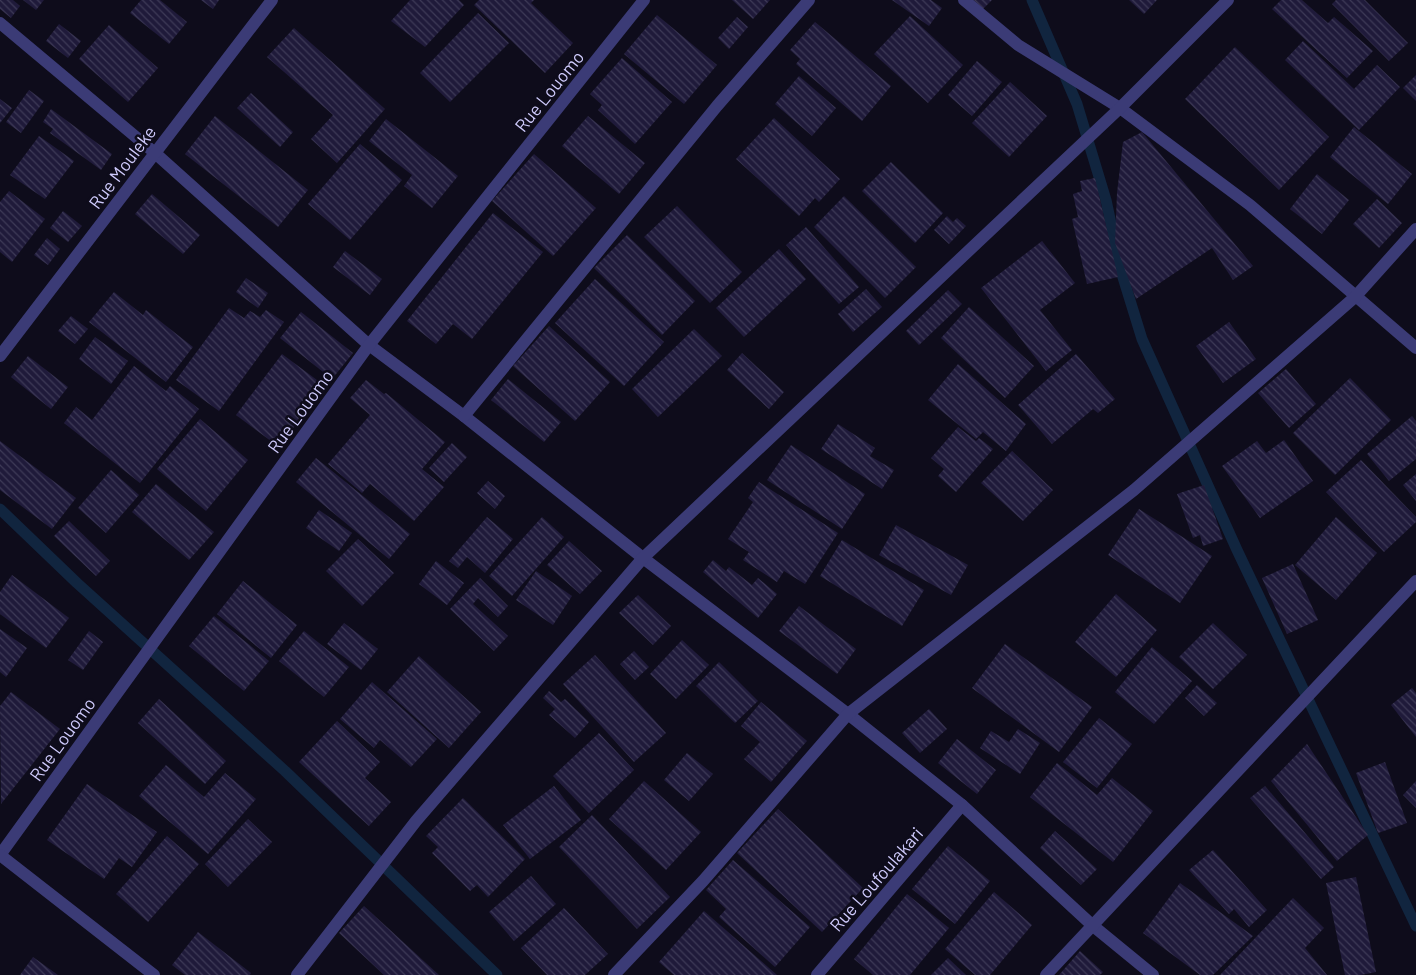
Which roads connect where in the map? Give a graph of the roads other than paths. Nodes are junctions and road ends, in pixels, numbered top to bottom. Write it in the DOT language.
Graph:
graph roads {
  1 [pos="272,0"];
  2 [pos="644,0"];
  3 [pos="808,0"];
  4 [pos="964,0"];
  5 [pos="1228,0"];
  6 [pos="0,23"];
  7 [pos="1120,108"];
  8 [pos="154,153"];
  9 [pos="1416,229"];
  10 [pos="1355,297"];
  11 [pos="369,345"];
  12 [pos="1416,348"];
  13 [pos="0,356"];
  14 [pos="464,416"];
  15 [pos="642,558"];
  16 [pos="1416,581"];
  17 [pos="848,714"];
  18 [pos="962,805"];
  19 [pos="0,855"];
  20 [pos="1092,925"];
  21 [pos="154,975"];
  22 [pos="297,975"];
  23 [pos="614,975"];
  24 [pos="817,975"];
  25 [pos="1046,975"];
  26 [pos="1153,975"];
  1 -- 8 [label="street, Rue Mouleke"];
  2 -- 11 [label="street, Rue Louomo"];
  3 -- 14 [label="street"];
  4 -- 7 [label="street"];
  5 -- 7 [label="street"];
  6 -- 8 [label="street"];
  7 -- 10 [label="street"];
  7 -- 15 [label="street"];
  8 -- 11 [label="street"];
  8 -- 13 [label="street, Rue Mouleke"];
  9 -- 10 [label="street"];
  10 -- 12 [label="street"];
  10 -- 17 [label="street"];
  11 -- 14 [label="street"];
  11 -- 19 [label="street, Rue Louomo"];
  14 -- 15 [label="street"];
  15 -- 17 [label="street"];
  15 -- 22 [label="street"];
  16 -- 20 [label="street"];
  17 -- 18 [label="street"];
  17 -- 23 [label="street"];
  18 -- 20 [label="street"];
  18 -- 24 [label="street, Rue Loufoulakari"];
  19 -- 21 [label="street"];
  20 -- 25 [label="street"];
  20 -- 26 [label="street"];
}
